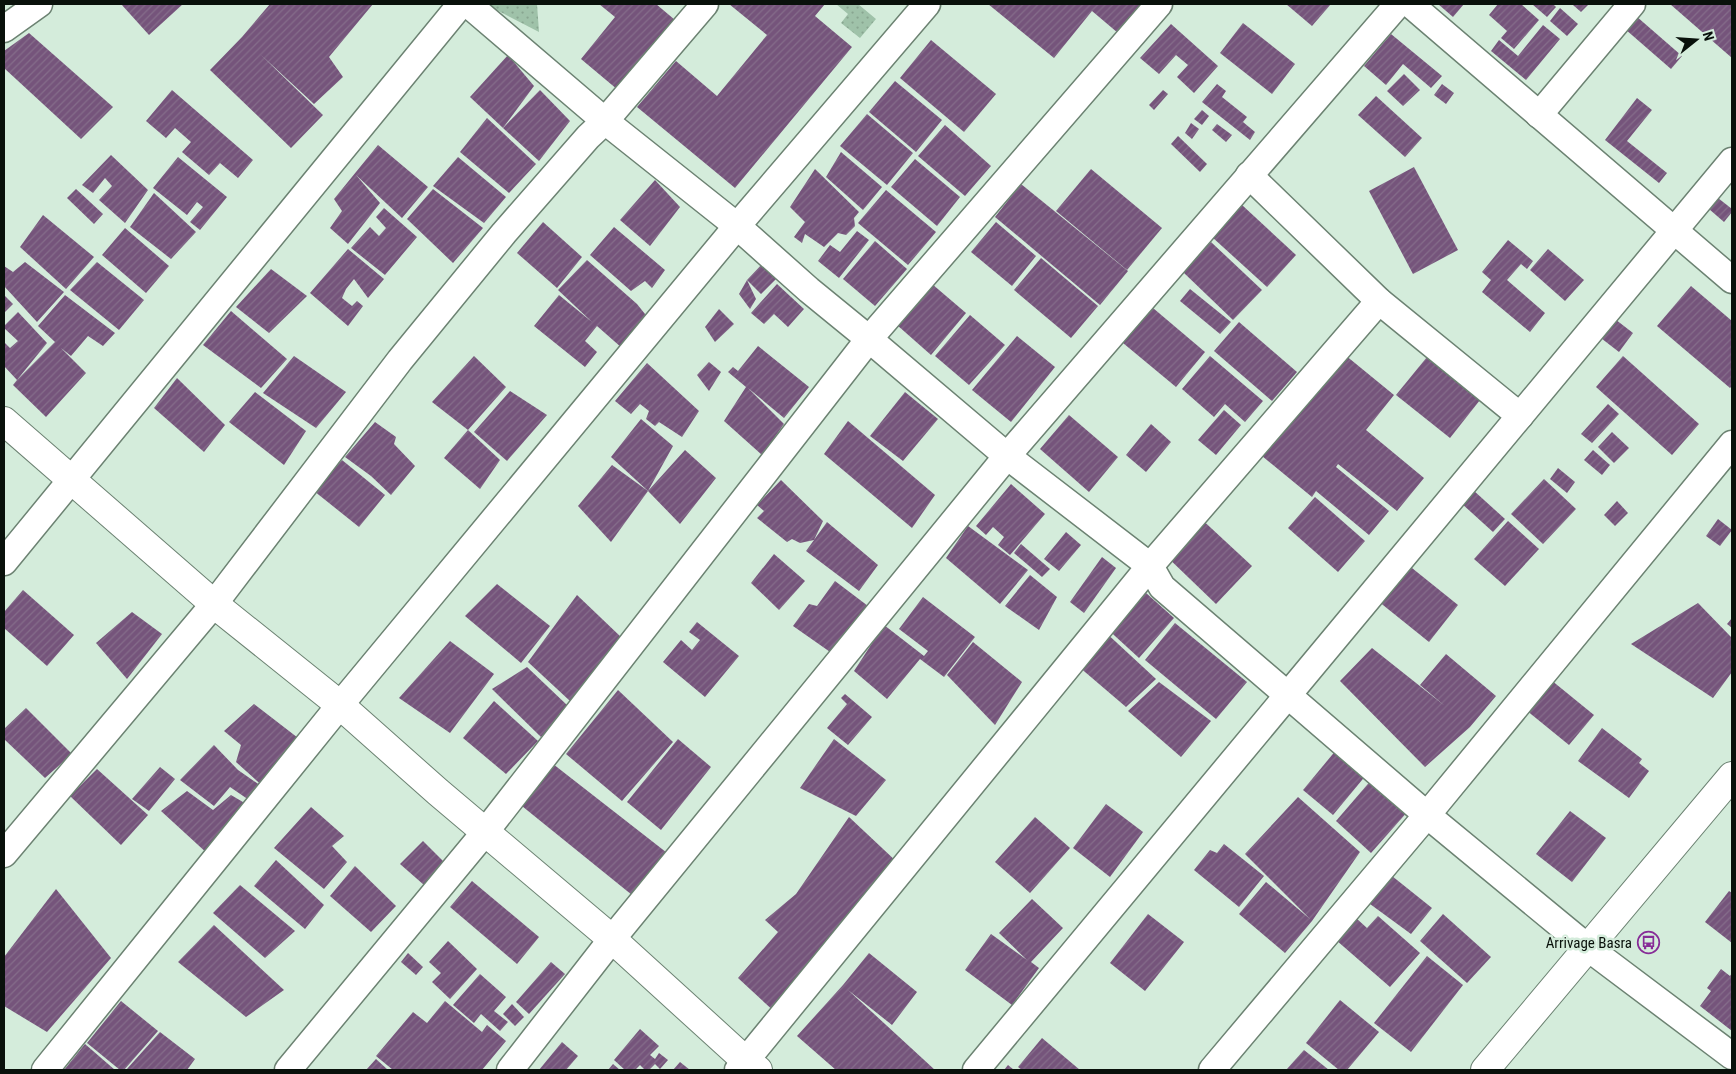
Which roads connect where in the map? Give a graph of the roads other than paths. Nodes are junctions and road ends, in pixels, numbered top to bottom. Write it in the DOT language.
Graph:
graph roads {
  1 [pos="40,4"];
  2 [pos="461,4"];
  3 [pos="468,4"];
  4 [pos="705,4"];
  5 [pos="927,4"];
  6 [pos="1159,4"];
  7 [pos="1398,4"];
  8 [pos="1410,4"];
  9 [pos="1632,4"];
  10 [pos="4,29"];
  11 [pos="1539,115"];
  12 [pos="606,121"];
  13 [pos="1732,161"];
  14 [pos="1249,175"];
  15 [pos="737,226"];
  16 [pos="1674,230"];
  17 [pos="1732,280"];
  18 [pos="1379,301"];
  19 [pos="869,339"];
  20 [pos="1520,416"];
  21 [pos="4,421"];
  22 [pos="1732,444"];
  23 [pos="1007,456"];
  24 [pos="72,480"];
  25 [pos="4,562"];
  26 [pos="1150,566"];
  27 [pos="214,604"];
  28 [pos="1287,696"];
  29 [pos="340,704"];
  30 [pos="1732,776"];
  31 [pos="1427,815"];
  32 [pos="486,831"];
  33 [pos="4,854"];
  34 [pos="612,939"];
  35 [pos="1587,948"];
  36 [pos="1732,1056"];
  37 [pos="747,1067"];
  38 [pos="46,1070"];
  39 [pos="288,1070"];
  40 [pos="510,1070"];
  41 [pos="976,1070"];
  42 [pos="1212,1070"];
  43 [pos="1485,1070"];
  1 -- 10 [label="street"];
  2 -- 24 [label="street"];
  3 -- 12 [label="street"];
  4 -- 12 [label="street"];
  5 -- 15 [label="street"];
  6 -- 19 [label="street"];
  7 -- 14 [label="street"];
  8 -- 11 [label="street"];
  9 -- 11 [label="street"];
  11 -- 16 [label="street"];
  12 -- 15 [label="street"];
  12 -- 27 [label="street"];
  13 -- 16 [label="street"];
  14 -- 18 [label="street"];
  14 -- 23 [label="street"];
  15 -- 19 [label="street"];
  15 -- 29 [label="street"];
  16 -- 17 [label="street"];
  16 -- 20 [label="street"];
  18 -- 20 [label="street"];
  18 -- 26 [label="street"];
  19 -- 23 [label="street"];
  19 -- 32 [label="street"];
  20 -- 28 [label="street"];
  21 -- 24 [label="street"];
  22 -- 31 [label="street"];
  23 -- 26 [label="street"];
  23 -- 34 [label="street"];
  24 -- 25 [label="street"];
  24 -- 27 [label="street"];
  26 -- 28 [label="street"];
  26 -- 37 [label="street"];
  27 -- 29 [label="street"];
  27 -- 33 [label="street"];
  28 -- 31 [label="street"];
  28 -- 41 [label="street"];
  29 -- 32 [label="street"];
  29 -- 38 [label="street"];
  30 -- 35 [label="street"];
  31 -- 35 [label="street"];
  31 -- 42 [label="street"];
  32 -- 34 [label="street"];
  32 -- 39 [label="street"];
  34 -- 37 [label="street"];
  34 -- 40 [label="street"];
  35 -- 36 [label="street"];
  35 -- 43 [label="street"];
}
